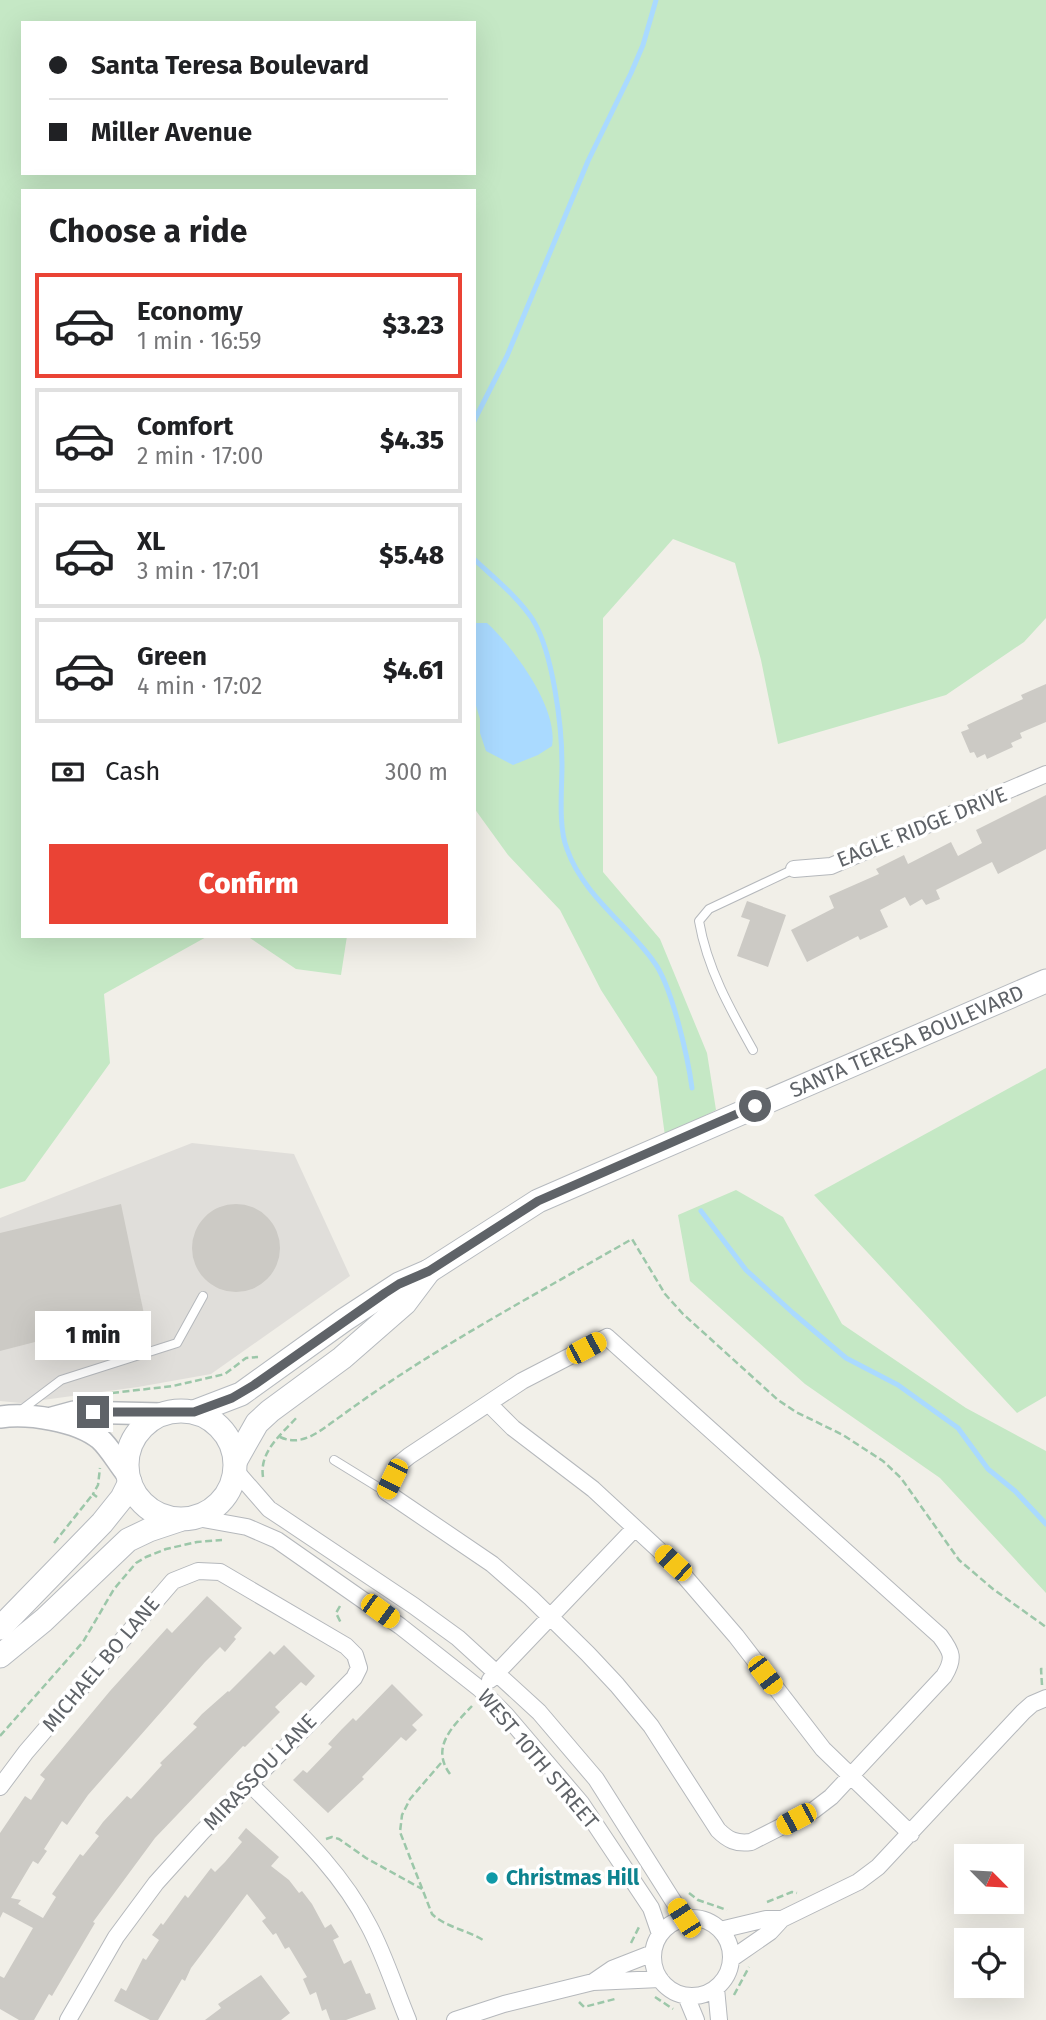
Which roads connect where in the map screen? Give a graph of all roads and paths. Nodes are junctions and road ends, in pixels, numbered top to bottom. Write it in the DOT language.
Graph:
graph roads {
  1 [pos="1046,774"];
  2 [pos="794,869"];
  3 [pos="1046,981"];
  4 [pos="753,1050"];
  5 [pos="429,1271"];
  6 [pos="203,1296"];
  7 [pos="264,1358"];
  8 [pos="489,1404"];
  9 [pos="111,1405"];
  10 [pos="194,1412"];
  11 [pos="163,1414"];
  12 [pos="8,1416"];
  13 [pos="52,1418"];
  14 [pos="280,1437"];
  15 [pos="334,1460"];
  16 [pos="236,1465"];
  17 [pos="100,1466"];
  18 [pos="128,1478"];
  19 [pos="264,1482"];
  20 [pos="386,1492"];
  21 [pos="101,1499"];
  22 [pos="189,1519"];
  23 [pos="635,1528"];
  24 [pos="226,1540"];
  25 [pos="220,1572"];
  26 [pos="340,1606"];
  27 [pos="551,1617"];
  28 [pos="341,1623"];
  29 [pos="0,1628"];
  30 [pos="0,1656"];
  31 [pos="1041,1669"];
  32 [pos="1046,1669"];
  33 [pos="498,1673"];
  34 [pos="480,1689"];
  35 [pos="1046,1698"];
  36 [pos="472,1706"];
  37 [pos="0,1736"];
  38 [pos="441,1763"];
  39 [pos="450,1774"];
  40 [pos="850,1777"];
  41 [pos="249,1783"];
  42 [pos="0,1787"];
  43 [pos="911,1834"];
  44 [pos="326,1839"];
  45 [pos="422,1889"];
  46 [pos="686,1891"];
  47 [pos="792,1892"];
  48 [pos="756,1907"];
  49 [pos="736,1910"];
  50 [pos="684,1918"];
  51 [pos="782,1919"];
  52 [pos="640,1922"];
  53 [pos="720,1930"];
  54 [pos="660,1934"];
  55 [pos="483,1941"];
  56 [pos="625,1947"];
  57 [pos="653,1953"];
  58 [pos="730,1959"];
  59 [pos="751,1963"];
  60 [pos="660,1979"];
  61 [pos="593,1982"];
  62 [pos="716,1988"];
  63 [pos="654,1996"];
  64 [pos="686,1996"];
  65 [pos="623,1997"];
  66 [pos="733,1997"];
  67 [pos="584,2007"];
  68 [pos="675,2010"];
  69 [pos="68,2020"];
  70 [pos="408,2020"];
  71 [pos="455,2020"];
  72 [pos="696,2020"];
  73 [pos="719,2020"];
  1 -- 2 [label="street, EAGLE RIDGE DRIVE"];
  2 -- 4 [label="lane"];
  3 -- 5 [label="main road, SANTA TERESA BOULEVARD"];
  5 -- 10 [label="main road, SANTA TERESA BOULEVARD"];
  5 -- 16 [label="main road, SANTA TERESA BOULEVARD"];
  6 -- 12 [label="lane"];
  7 -- 9 [label="path"];
  8 -- 20 [label="street"];
  8 -- 23 [label="street"];
  8 -- 40 [label="street"];
  10 -- 11 [label="main road"];
  10 -- 16 [label="main road"];
  11 -- 13 [label="street"];
  11 -- 18 [label="main road"];
  12 -- 13 [label="street"];
  13 -- 18 [label="street"];
  14 -- 19 [label="path"];
  15 -- 20 [label="lane"];
  16 -- 22 [label="main road"];
  16 -- 33 [label="street, WEST 10TH STREET"];
  17 -- 21 [label="path"];
  18 -- 22 [label="main road"];
  18 -- 29 [label="main road"];
  20 -- 27 [label="street"];
  22 -- 30 [label="main road"];
  22 -- 34 [label="street, WEST 10TH STREET"];
  23 -- 27 [label="street"];
  23 -- 40 [label="street"];
  24 -- 37 [label="path"];
  25 -- 41 [label="street, MIRASSOU LANE"];
  25 -- 42 [label="street, MICHAEL BO LANE"];
  26 -- 28 [label="path"];
  27 -- 33 [label="street"];
  27 -- 40 [label="street"];
  31 -- 32 [label="path"];
  33 -- 34 [label="street"];
  33 -- 50 [label="street, WEST 10TH STREET"];
  34 -- 54 [label="street, WEST 10TH STREET"];
  35 -- 43 [label="street"];
  36 -- 38 [label="path"];
  38 -- 39 [label="path"];
  38 -- 45 [label="path"];
  40 -- 43 [label="street"];
  41 -- 69 [label="street, MIRASSOU LANE"];
  41 -- 70 [label="street"];
  43 -- 51 [label="street"];
  44 -- 45 [label="path"];
  45 -- 55 [label="path"];
  46 -- 49 [label="path"];
  47 -- 48 [label="path"];
  50 -- 53 [label="street"];
  50 -- 54 [label="street"];
  51 -- 53 [label="street"];
  51 -- 58 [label="street"];
  52 -- 56 [label="path"];
  53 -- 58 [label="street"];
  54 -- 57 [label="street"];
  57 -- 60 [label="street"];
  57 -- 61 [label="street"];
  58 -- 62 [label="street"];
  59 -- 66 [label="path"];
  60 -- 61 [label="street"];
  60 -- 64 [label="street"];
  61 -- 71 [label="street"];
  62 -- 64 [label="street"];
  62 -- 73 [label="street"];
  63 -- 68 [label="path"];
  64 -- 72 [label="street"];
  65 -- 67 [label="path"];
}
